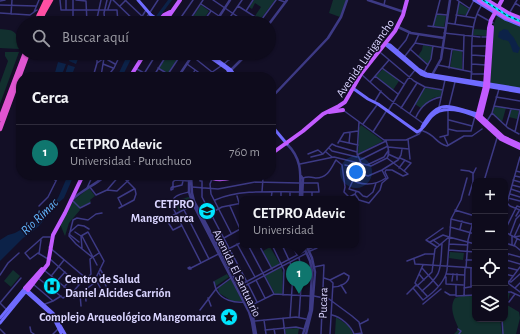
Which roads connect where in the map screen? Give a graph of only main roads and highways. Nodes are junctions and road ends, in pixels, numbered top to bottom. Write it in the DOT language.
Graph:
graph roads {
  1 [pos="47,0"];
  2 [pos="138,0"];
  3 [pos="179,0"];
  4 [pos="407,0"];
  5 [pos="474,0"];
  6 [pos="479,0"];
  7 [pos="487,0"];
  8 [pos="490,0"];
  9 [pos="503,0"];
  10 [pos="498,10"];
  11 [pos="40,13"];
  12 [pos="39,16"];
  13 [pos="40,16"];
  14 [pos="152,16"];
  15 [pos="167,16"];
  16 [pos="169,16"];
  17 [pos="520,17"];
  18 [pos="492,21"];
  19 [pos="520,24"];
  20 [pos="386,45"];
  21 [pos="489,46"];
  22 [pos="22,60"];
  23 [pos="25,60"];
  24 [pos="140,60"];
  25 [pos="140,60"];
  26 [pos="215,60"];
  27 [pos="217,60"];
  28 [pos="223,65"];
  29 [pos="435,71"];
  30 [pos="18,72"];
  31 [pos="21,72"];
  32 [pos="132,72"];
  33 [pos="132,72"];
  34 [pos="231,72"];
  35 [pos="361,74"];
  36 [pos="437,76"];
  37 [pos="16,77"];
  38 [pos="432,77"];
  39 [pos="471,83"];
  40 [pos="487,85"];
  41 [pos="16,86"];
  42 [pos="354,89"];
  43 [pos="520,90"];
  44 [pos="341,108"];
  45 [pos="449,108"];
  46 [pos="478,116"];
  47 [pos="0,119"];
  48 [pos="313,123"];
  49 [pos="0,129"];
  50 [pos="422,130"];
  51 [pos="276,131"];
  52 [pos="286,144"];
  53 [pos="520,145"];
  54 [pos="520,148"];
  55 [pos="276,151"];
  56 [pos="80,180"];
  57 [pos="80,180"];
  58 [pos="50,247"];
  59 [pos="48,259"];
  60 [pos="26,290"];
  61 [pos="0,318"];
  62 [pos="0,322"];
  63 [pos="63,334"];
  1 -- 11 [label="highway"];
  2 -- 14 [label="main road, bridge"];
  3 -- 15 [label="main road"];
  3 -- 16 [label="main road"];
  4 -- 20 [label="main road, Avenida Lurigancho"];
  5 -- 10 [label="main road"];
  6 -- 10 [label="main road"];
  7 -- 10 [label="main road"];
  8 -- 10 [label="main road"];
  9 -- 10 [label="main road"];
  10 -- 17 [label="main road"];
  10 -- 17 [label="main road"];
  10 -- 18 [label="main road"];
  10 -- 19 [label="main road"];
  11 -- 12 [label="highway"];
  11 -- 13 [label="highway"];
  18 -- 21 [label="main road"];
  18 -- 21 [label="main road"];
  20 -- 35 [label="main road, Avenida Lurigancho"];
  20 -- 35 [label="main road, Avenida Lurigancho"];
  20 -- 38 [label="main road"];
  20 -- 38 [label="main road"];
  21 -- 40 [label="main road"];
  21 -- 40 [label="main road"];
  22 -- 30 [label="highway"];
  23 -- 31 [label="highway"];
  24 -- 32 [label="main road"];
  25 -- 33 [label="main road"];
  26 -- 28 [label="main road"];
  27 -- 28 [label="main road"];
  28 -- 34 [label="main road"];
  29 -- 36 [label="main road"];
  35 -- 42 [label="main road, Avenida Lurigancho"];
  35 -- 44 [label="main road, Avenida Lurigancho"];
  36 -- 38 [label="main road"];
  36 -- 39 [label="main road"];
  37 -- 47 [label="highway"];
  38 -- 39 [label="main road"];
  39 -- 40 [label="main road"];
  40 -- 43 [label="main road"];
  40 -- 43 [label="main road"];
  40 -- 46 [label="main road"];
  41 -- 49 [label="highway"];
  42 -- 44 [label="main road, Avenida Lurigancho"];
  42 -- 50 [label="main road"];
  44 -- 48 [label="main road, Avenida Lurigancho"];
  44 -- 48 [label="main road, Avenida Lurigancho"];
  45 -- 46 [label="main road"];
  45 -- 50 [label="main road"];
  45 -- 50 [label="main road"];
  46 -- 53 [label="main road"];
  46 -- 54 [label="main road"];
  48 -- 52 [label="main road, Avenida Lurigancho"];
  51 -- 52 [label="main road"];
  52 -- 55 [label="main road, Avenida Lurigancho"];
  56 -- 58 [label="main road"];
  57 -- 58 [label="main road"];
  58 -- 59 [label="main road"];
  59 -- 60 [label="main road"];
  59 -- 60 [label="main road"];
  60 -- 61 [label="main road"];
  60 -- 62 [label="main road"];
  60 -- 63 [label="main road"];
}
